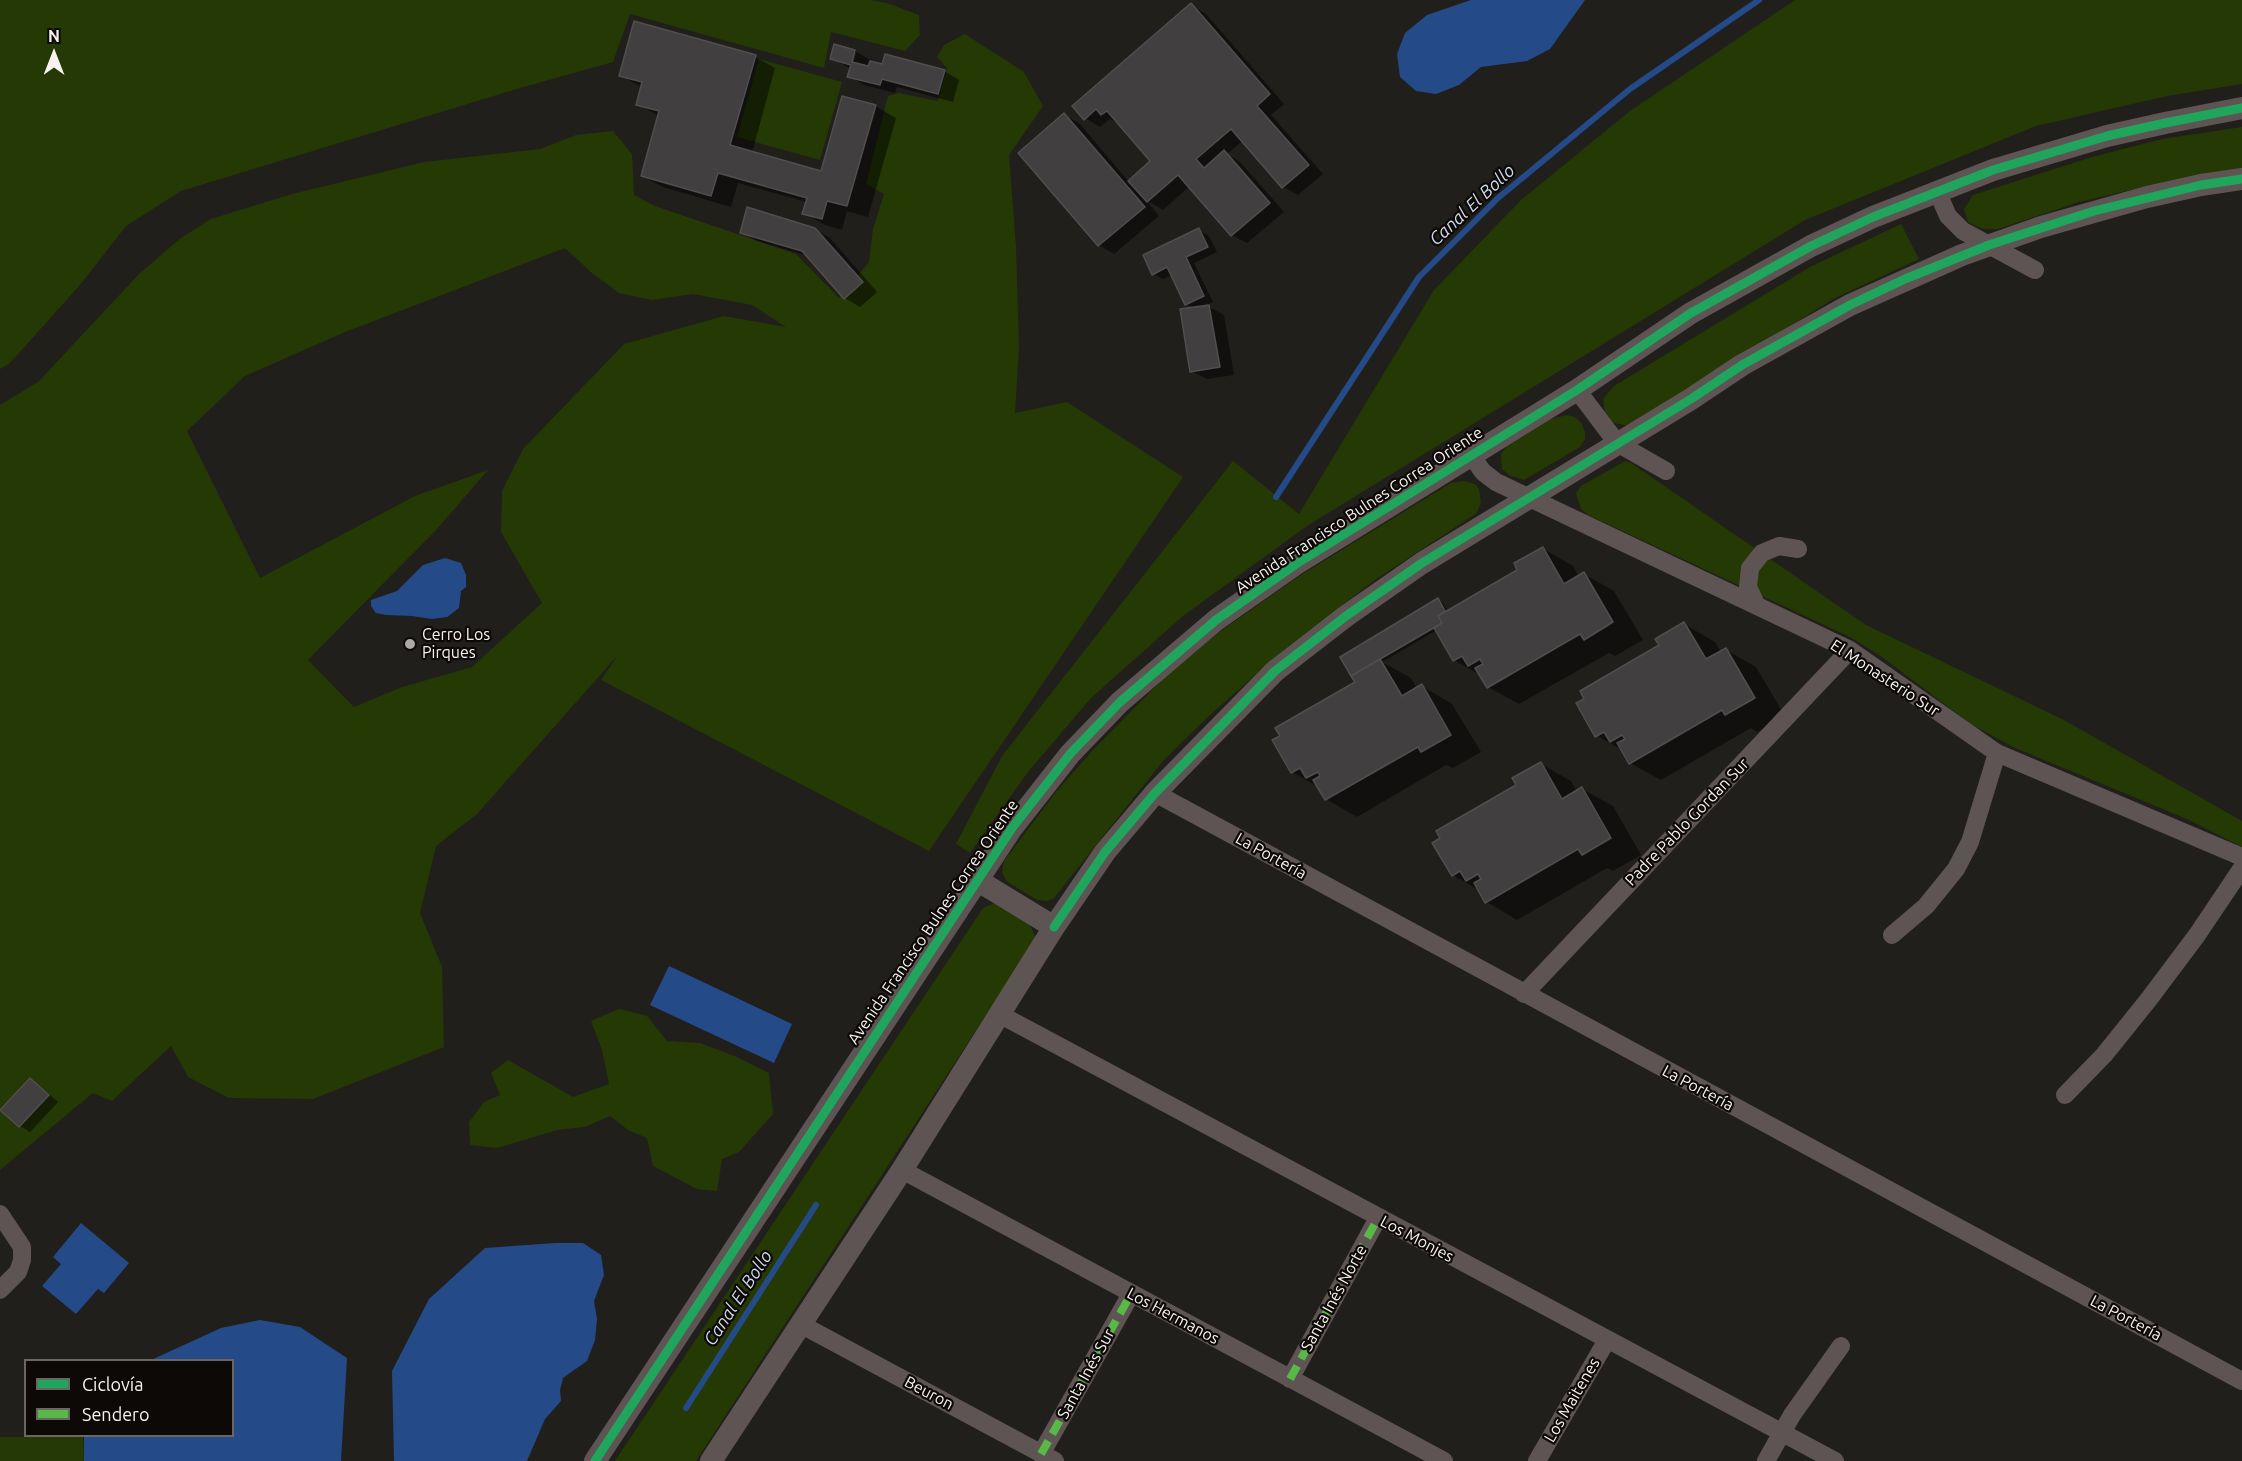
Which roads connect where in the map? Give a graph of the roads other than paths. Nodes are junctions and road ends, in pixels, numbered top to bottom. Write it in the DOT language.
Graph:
graph roads {
  1 [pos="2242,108"];
  2 [pos="2242,179"];
  3 [pos="1936,191"];
  4 [pos="1989,245"];
  5 [pos="2035,270"];
  6 [pos="1577,390"];
  7 [pos="1617,443"];
  8 [pos="1471,455"];
  9 [pos="1665,471"];
  10 [pos="1528,498"];
  11 [pos="1798,549"];
  12 [pos="1756,604"];
  13 [pos="1850,651"];
  14 [pos="1997,753"];
  15 [pos="1155,794"];
  16 [pos="2242,857"];
  17 [pos="2242,868"];
  18 [pos="977,880"];
  19 [pos="1054,927"];
  20 [pos="1892,935"];
  21 [pos="1524,994"];
  22 [pos="999,1014"];
  23 [pos="2066,1095"];
  24 [pos="902,1170"];
  25 [pos="0,1214"];
  26 [pos="1378,1218"];
  27 [pos="0,1290"];
  28 [pos="1131,1294"];
  29 [pos="802,1325"];
  30 [pos="1606,1340"];
  31 [pos="1841,1346"];
  32 [pos="1290,1379"];
  33 [pos="2242,1381"];
  34 [pos="1782,1432"];
  35 [pos="1048,1457"];
  36 [pos="595,1461"];
  37 [pos="711,1461"];
  38 [pos="1444,1461"];
  39 [pos="1537,1461"];
  40 [pos="1766,1461"];
  41 [pos="1835,1461"];
  1 -- 3 [label="street, Avenida Francisco Bulnes Correa Oriente"];
  2 -- 4 [label="street"];
  3 -- 4 [label="street"];
  3 -- 6 [label="street, Avenida Francisco Bulnes Correa Oriente"];
  4 -- 5 [label="street"];
  4 -- 7 [label="street"];
  6 -- 7 [label="street"];
  6 -- 8 [label="street, Avenida Francisco Bulnes Correa Oriente"];
  7 -- 9 [label="street"];
  7 -- 10 [label="street"];
  8 -- 10 [label="street, El Monasterio Sur"];
  8 -- 18 [label="street, Avenida Francisco Bulnes Correa Oriente"];
  10 -- 12 [label="street, El Monasterio Sur"];
  10 -- 15 [label="street"];
  11 -- 12 [label="street"];
  12 -- 13 [label="street, El Monasterio Sur"];
  13 -- 14 [label="street, El Monasterio Sur"];
  13 -- 21 [label="street, Padre Pablo Gordan Sur"];
  14 -- 16 [label="street, El Monasterio Sur"];
  14 -- 20 [label="street"];
  15 -- 19 [label="street"];
  15 -- 21 [label="street, La Portería"];
  17 -- 23 [label="street"];
  18 -- 19 [label="street"];
  18 -- 36 [label="street, Avenida Francisco Bulnes Correa Oriente"];
  19 -- 22 [label="street"];
  21 -- 33 [label="street, La Portería"];
  22 -- 24 [label="street"];
  22 -- 26 [label="street, Los Monjes"];
  24 -- 28 [label="street, Los Hermanos"];
  24 -- 29 [label="street"];
  25 -- 27 [label="street"];
  26 -- 30 [label="street, Los Monjes"];
  26 -- 32 [label="street, Santa Inés Norte"];
  28 -- 32 [label="street, Los Hermanos"];
  28 -- 35 [label="street, Santa Inés Sur"];
  29 -- 35 [label="street, Beuron"];
  29 -- 37 [label="street"];
  30 -- 34 [label="street, Los Monjes"];
  30 -- 39 [label="street, Los Maitenes"];
  31 -- 34 [label="street"];
  32 -- 38 [label="street, Los Hermanos"];
  34 -- 40 [label="street"];
  34 -- 41 [label="street, Los Monjes"];
}
